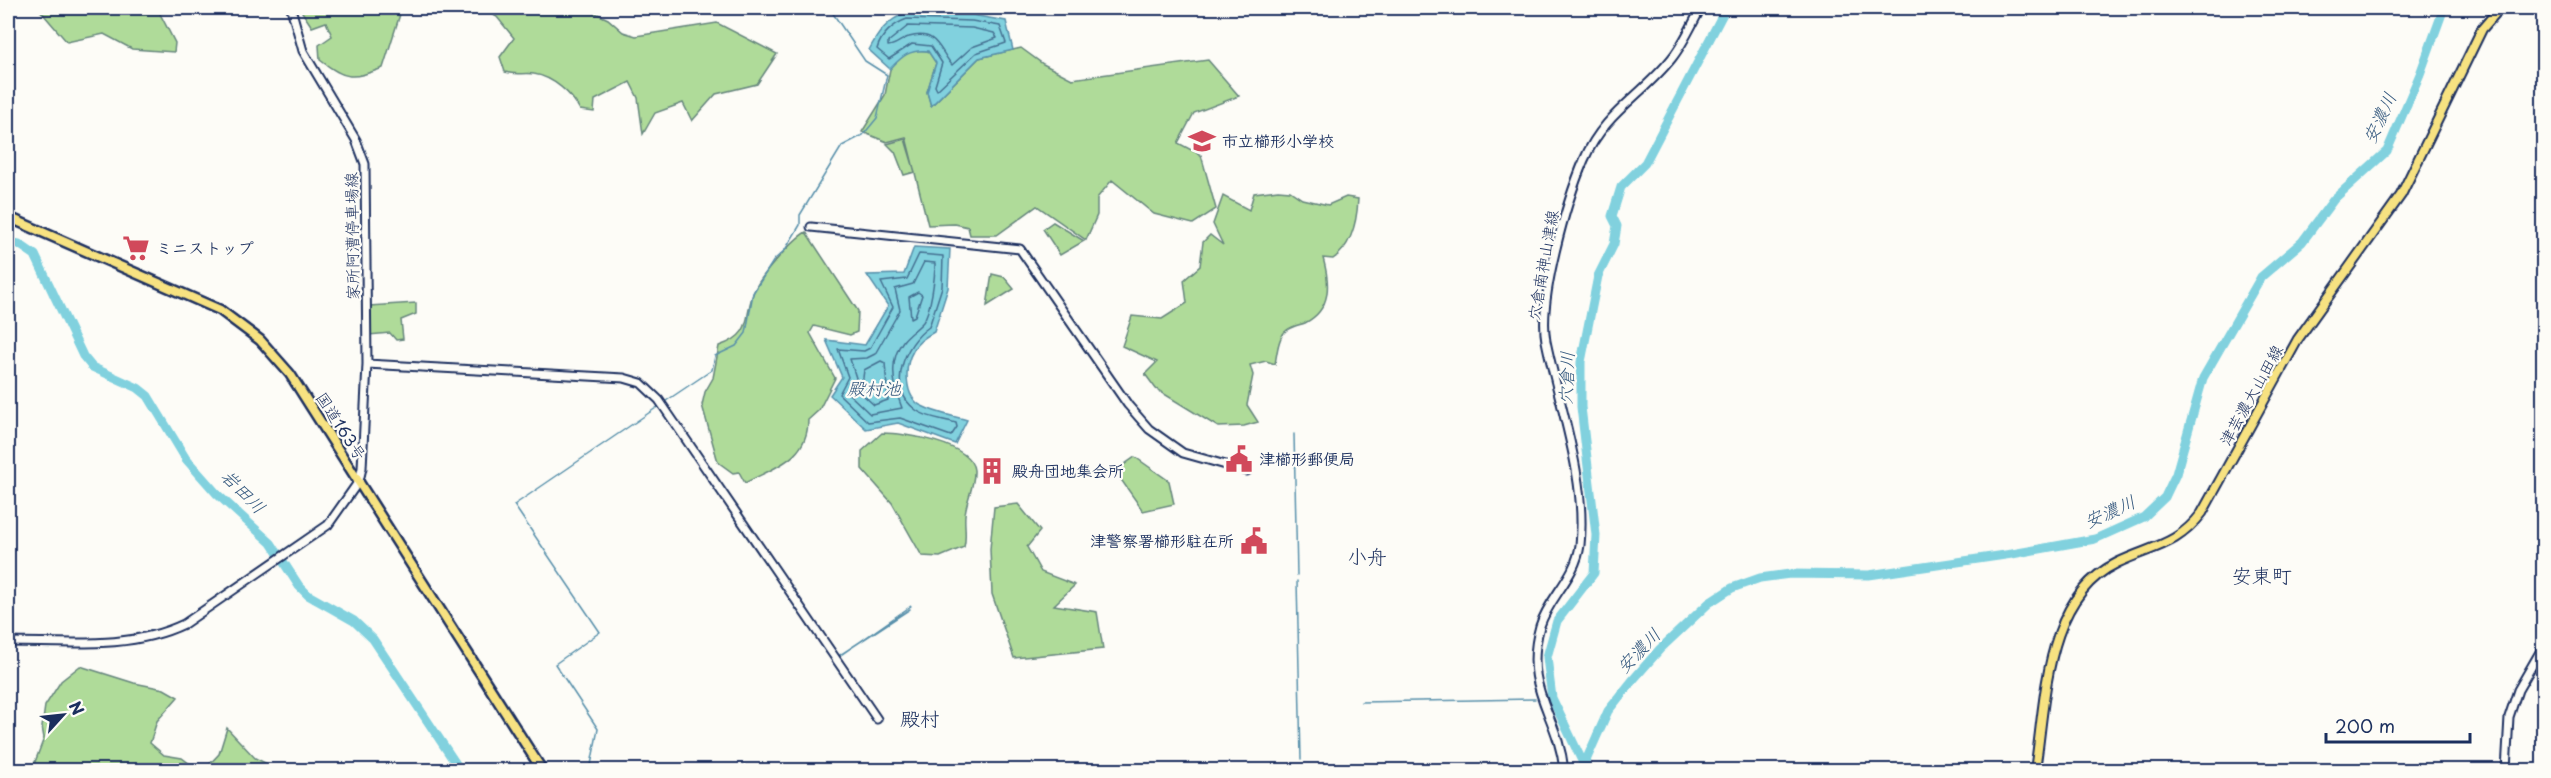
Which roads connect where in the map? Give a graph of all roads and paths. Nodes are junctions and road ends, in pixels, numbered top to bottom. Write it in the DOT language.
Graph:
graph roads {
  1 [pos="291,8"];
  2 [pos="1701,8"];
  3 [pos="2500,8"];
  4 [pos="8,217"];
  5 [pos="811,227"];
  6 [pos="367,364"];
  7 [pos="1247,471"];
  8 [pos="358,481"];
  9 [pos="8,642"];
  10 [pos="2544,645"];
  11 [pos="876,719"];
  12 [pos="542,771"];
  13 [pos="1564,771"];
  14 [pos="2035,771"];
  15 [pos="2506,771"];
  1 -- 6 [label="street, 家所阿漕停車場線"];
  2 -- 13 [label="street, 穴倉南神山津線"];
  3 -- 14 [label="main road, 津芸濃大山田線"];
  4 -- 8 [label="highway, 国道163号"];
  5 -- 7 [label="street"];
  6 -- 8 [label="street, 家所阿漕停車場線"];
  6 -- 11 [label="street"];
  8 -- 9 [label="street"];
  8 -- 12 [label="highway, 国道163号"];
  10 -- 15 [label="street"];
}
